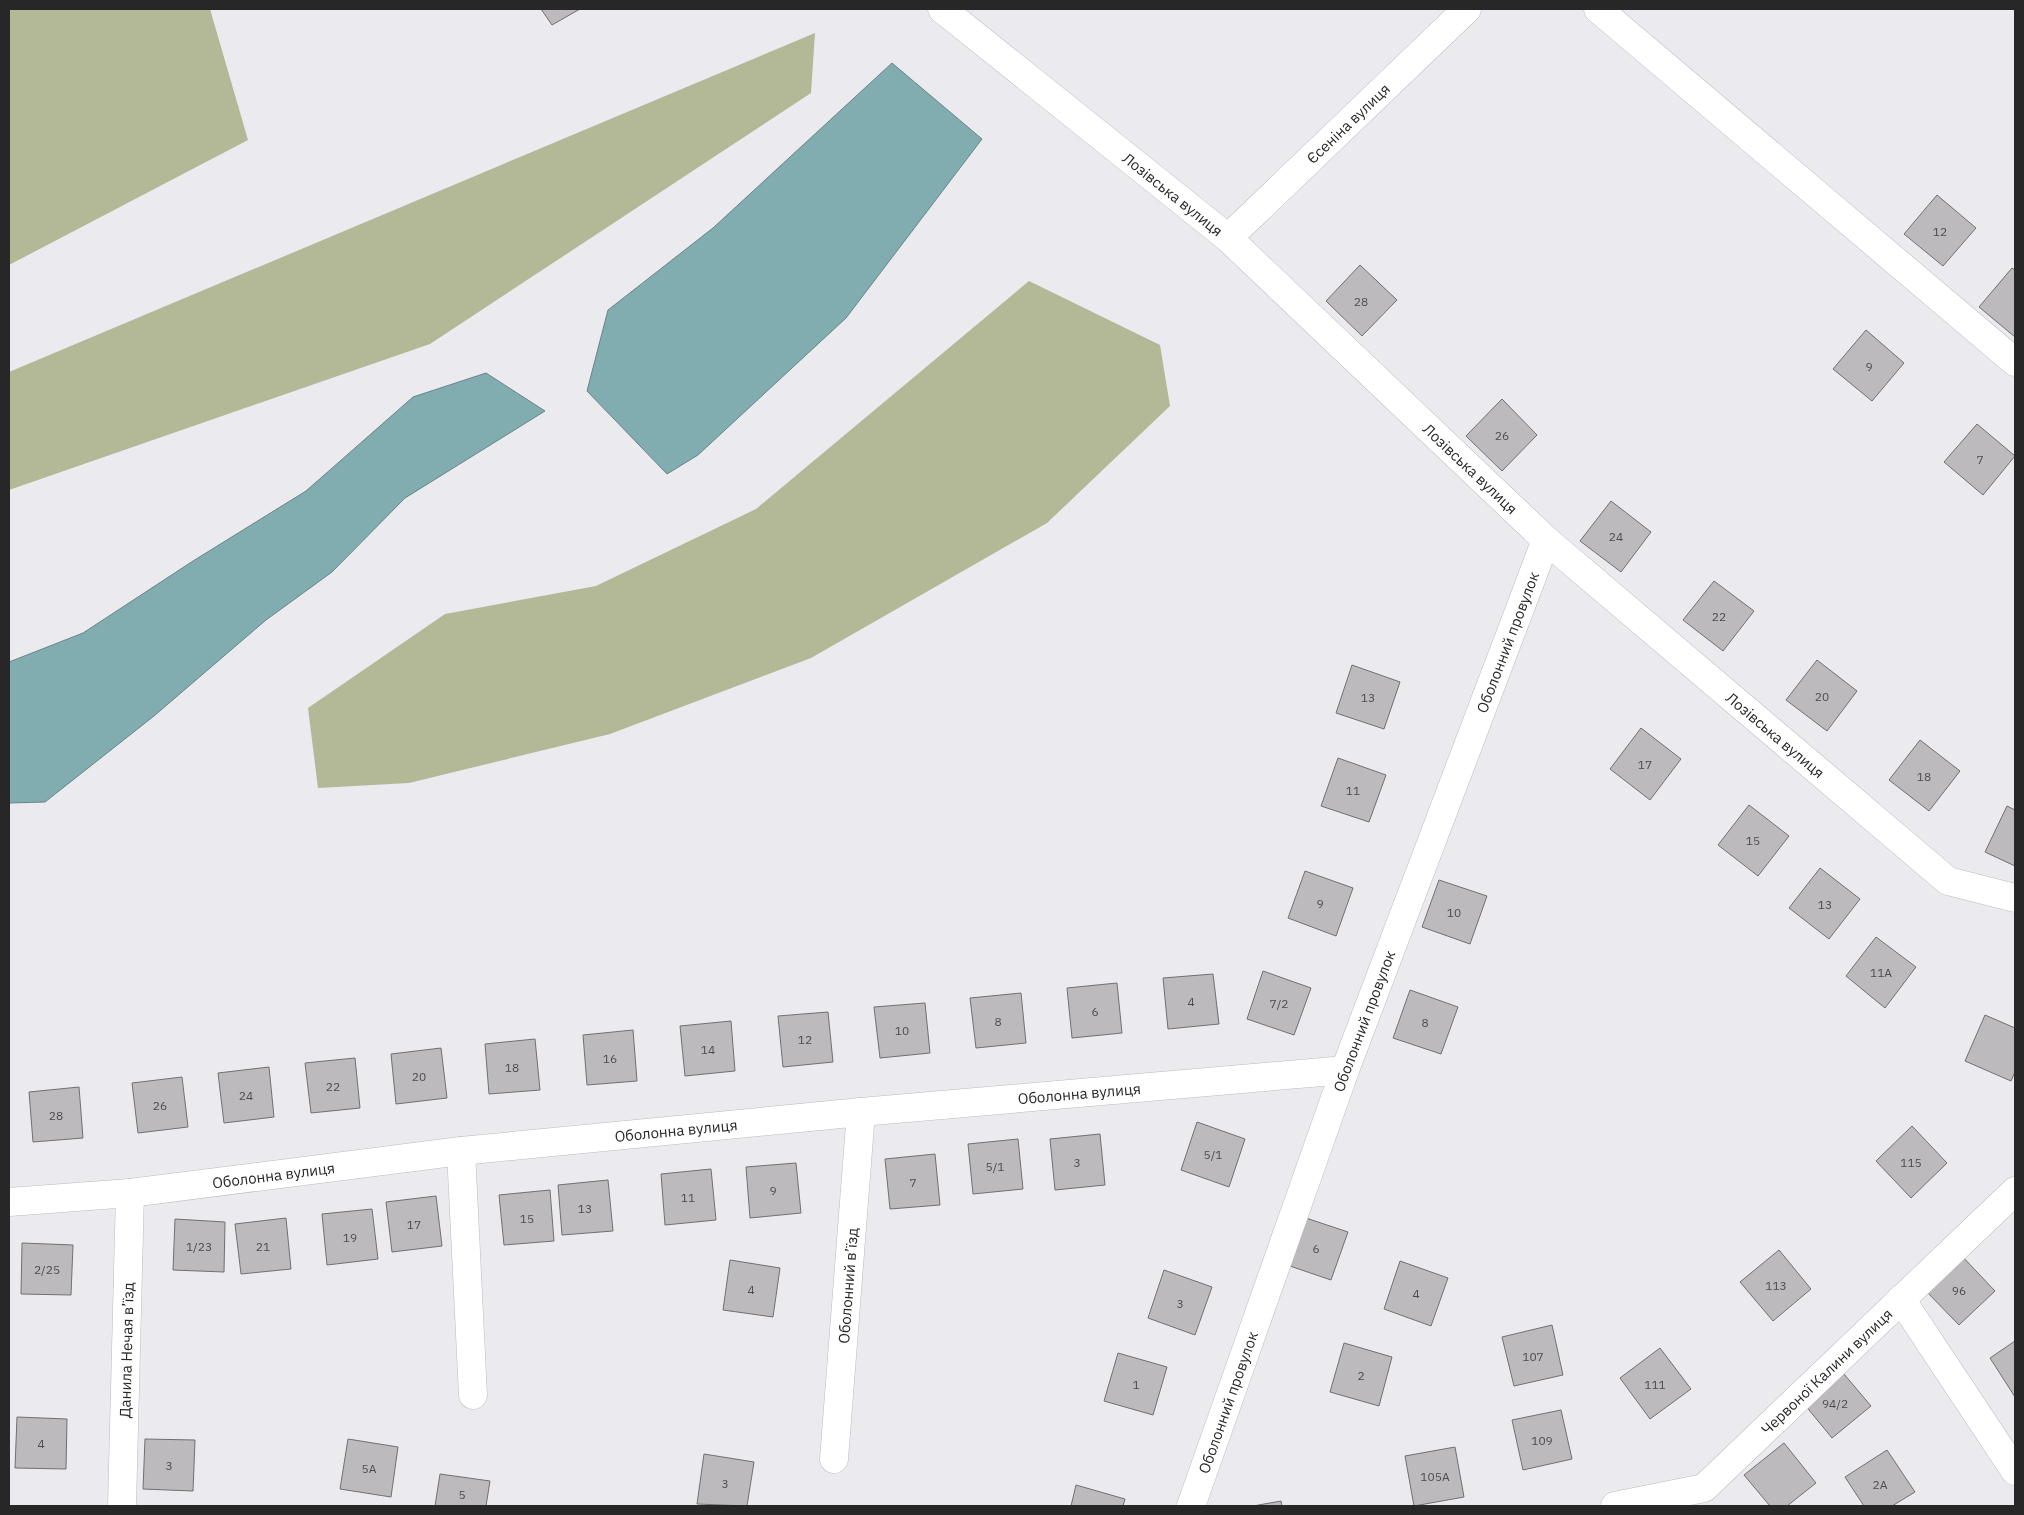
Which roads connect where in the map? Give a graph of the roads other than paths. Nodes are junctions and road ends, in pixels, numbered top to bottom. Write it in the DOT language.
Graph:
graph roads {
  1 [pos="942,9"];
  2 [pos="1467,9"];
  3 [pos="1598,9"];
  4 [pos="1228,238"];
  5 [pos="2015,362"];
  6 [pos="1546,540"];
  7 [pos="2015,898"];
  8 [pos="1345,1070"];
  9 [pos="860,1112"];
  10 [pos="461,1151"];
  11 [pos="2015,1190"];
  12 [pos="130,1193"];
  13 [pos="9,1202"];
  14 [pos="1901,1299"];
  15 [pos="473,1395"];
  16 [pos="834,1459"];
  17 [pos="2015,1471"];
  18 [pos="122,1506"];
  19 [pos="1191,1506"];
  20 [pos="1615,1506"];
  1 -- 4 [label="street, Лозівська вулиця"];
  2 -- 4 [label="street, Єсеніна вулиця"];
  3 -- 5 [label="street"];
  4 -- 6 [label="street, Лозівська вулиця"];
  6 -- 7 [label="street, Лозівська вулиця"];
  6 -- 8 [label="street, Оболонний провулок"];
  8 -- 9 [label="street, Оболонна вулиця"];
  8 -- 19 [label="street, Оболонний провулок"];
  9 -- 10 [label="street, Оболонна вулиця"];
  9 -- 16 [label="street, Оболонний в’їзд"];
  10 -- 12 [label="street, Оболонна вулиця"];
  10 -- 15 [label="street"];
  11 -- 14 [label="street, Червоної Калини вулиця"];
  12 -- 13 [label="street, Оболонна вулиця"];
  12 -- 18 [label="street, Данила Нечая в’їзд"];
  14 -- 17 [label="street"];
  14 -- 20 [label="street, Червоної Калини вулиця"];
}
